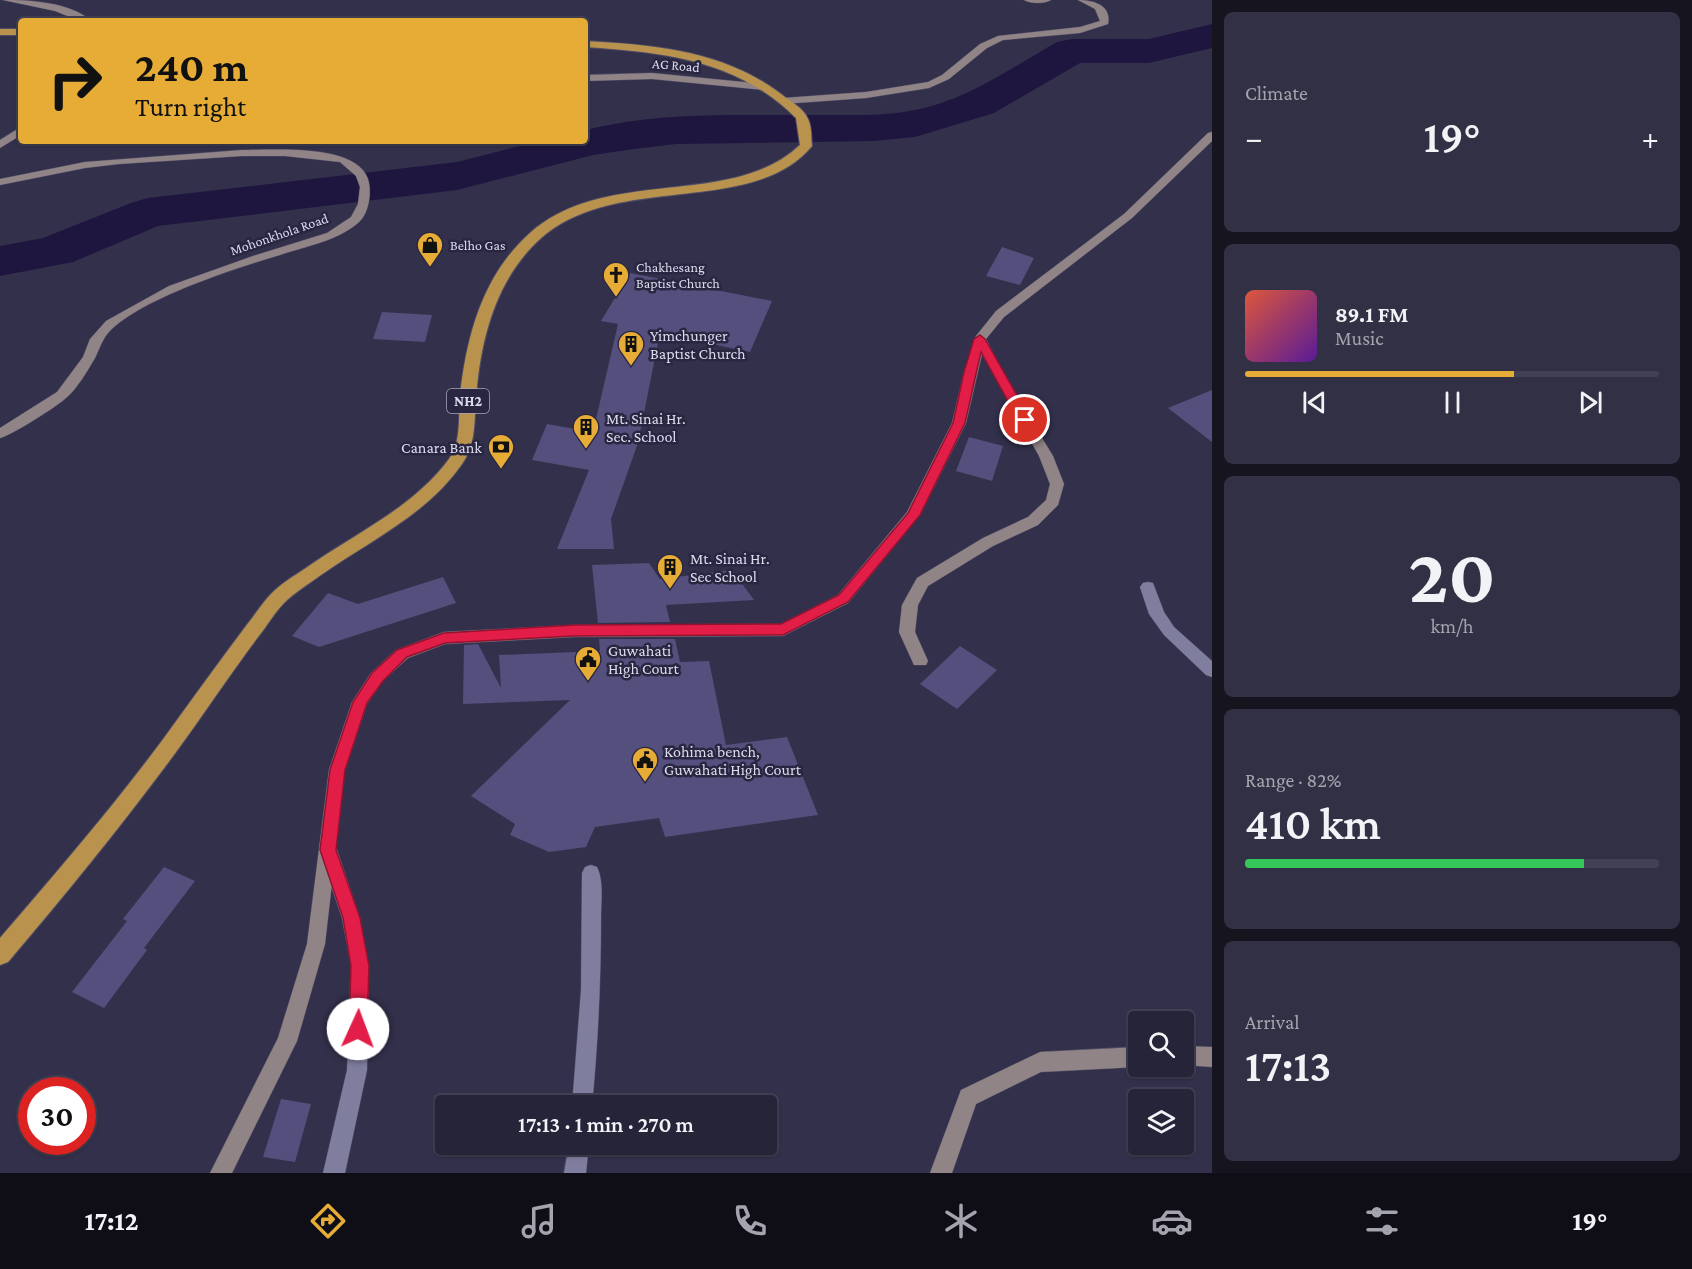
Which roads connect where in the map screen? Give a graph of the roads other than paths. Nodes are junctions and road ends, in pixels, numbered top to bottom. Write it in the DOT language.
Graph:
graph roads {
  1 [pos="7,0"];
  2 [pos="1028,0"];
  3 [pos="1047,0"];
  4 [pos="1082,0"];
  5 [pos="81,18"];
  6 [pos="0,32"];
  7 [pos="18,32"];
  8 [pos="588,44"];
  9 [pos="588,78"];
  10 [pos="765,87"];
  11 [pos="783,101"];
  12 [pos="18,132"];
  13 [pos="1212,135"];
  14 [pos="0,145"];
  15 [pos="0,182"];
  16 [pos="980,339"];
  17 [pos="0,434"];
  18 [pos="1148,587"];
  19 [pos="920,661"];
  20 [pos="1212,671"];
  21 [pos="328,850"];
  22 [pos="591,873"];
  23 [pos="0,955"];
  24 [pos="1194,1056"];
  25 [pos="1212,1057"];
  26 [pos="1128,1058"];
  27 [pos="583,1095"];
  28 [pos="577,1155"];
  29 [pos="221,1173"];
  30 [pos="334,1173"];
  31 [pos="575,1173"];
  32 [pos="941,1173"];
  1 -- 5 [label="street"];
  2 -- 3 [label="street"];
  4 -- 11 [label="street"];
  6 -- 7 [label="highway"];
  8 -- 10 [label="highway, NH2"];
  9 -- 10 [label="street, AG Road"];
  10 -- 11 [label="highway, NH2"];
  11 -- 23 [label="highway, NH2"];
  12 -- 14 [label="street"];
  13 -- 16 [label="street"];
  15 -- 17 [label="street, Mohonkhola Road"];
  16 -- 19 [label="street"];
  16 -- 21 [label="street"];
  18 -- 20 [label="street"];
  21 -- 29 [label="street"];
  21 -- 30 [label="street"];
  22 -- 27 [label="street"];
  24 -- 25 [label="street"];
  26 -- 32 [label="street"];
  28 -- 31 [label="street"];
}
